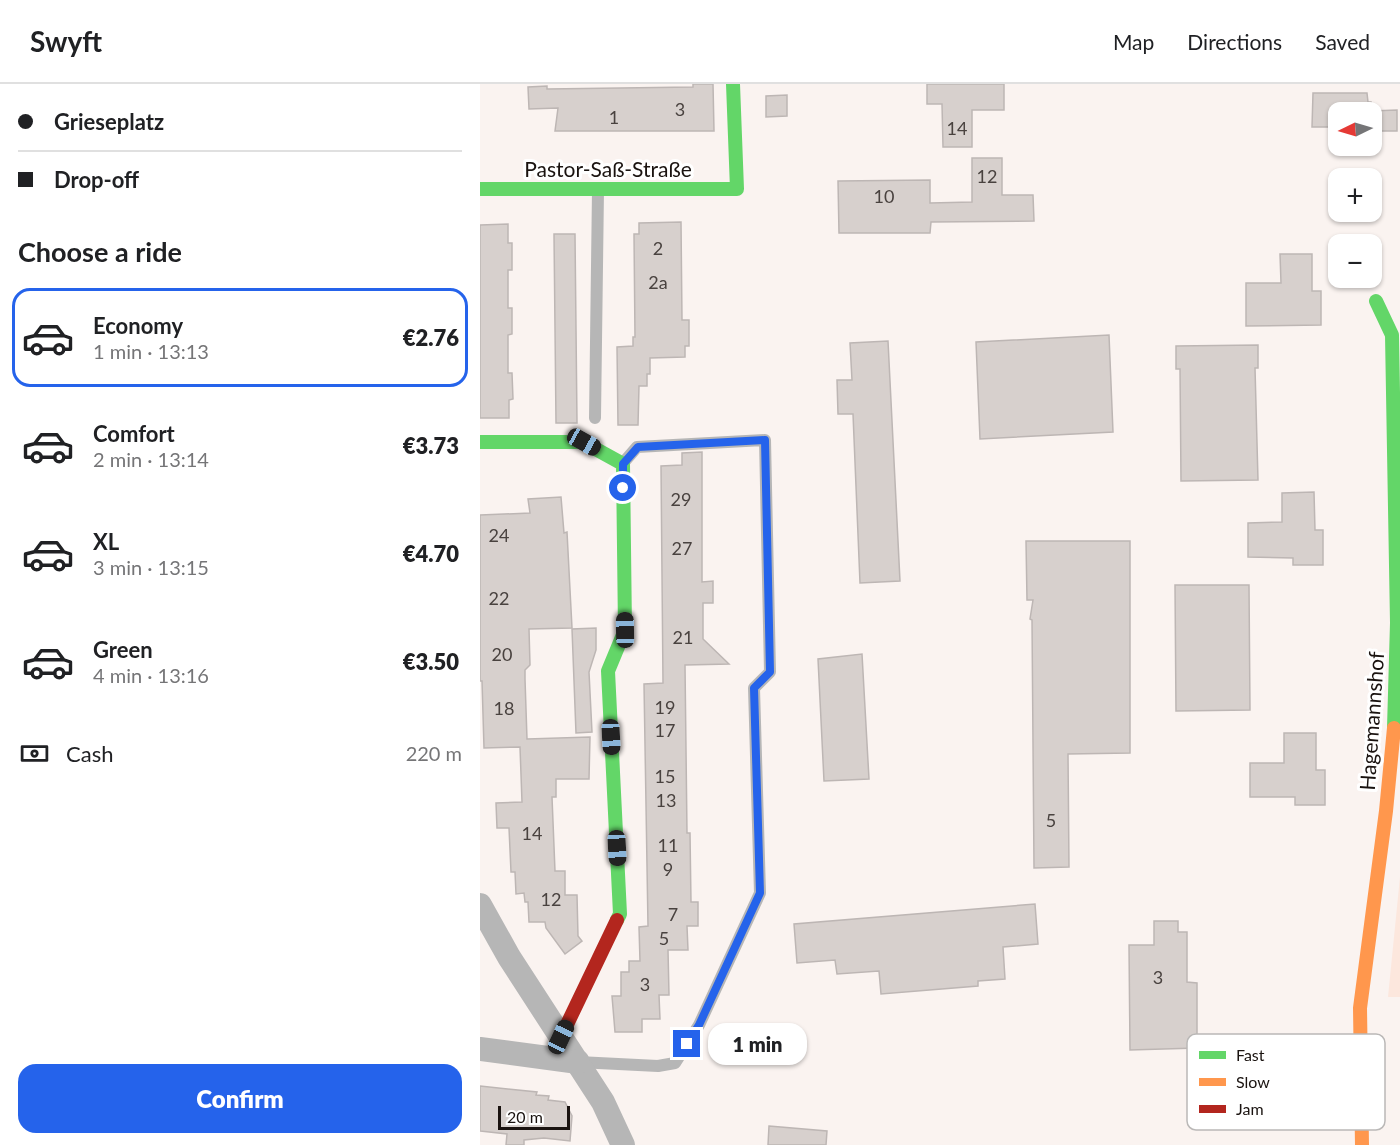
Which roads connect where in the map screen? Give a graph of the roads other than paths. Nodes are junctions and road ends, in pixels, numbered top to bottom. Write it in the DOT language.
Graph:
graph roads {
  1 [pos="733,84"];
  2 [pos="598,188"];
  3 [pos="480,189"];
  4 [pos="1376,301"];
  5 [pos="595,418"];
  6 [pos="480,442"];
  7 [pos="623,464"];
  8 [pos="480,905"];
  9 [pos="1360,1034"];
  10 [pos="561,1037"];
  11 [pos="480,1049"];
  12 [pos="578,1062"];
  13 [pos="1362,1130"];
  14 [pos="623,1145"];
  15 [pos="1362,1145"];
  1 -- 2 [label="street, Pastor-Saß-Straße"];
  2 -- 3 [label="street, Pastor-Saß-Straße"];
  2 -- 5 [label="lane"];
  4 -- 9 [label="street, Hagemannshof"];
  6 -- 7 [label="street"];
  7 -- 10 [label="street"];
  7 -- 12 [label="lane"];
  8 -- 10 [label="street"];
  10 -- 12 [label="street"];
  11 -- 12 [label="street"];
  12 -- 14 [label="street"];
  13 -- 15 [label="street, Hagemannshof"];
}
